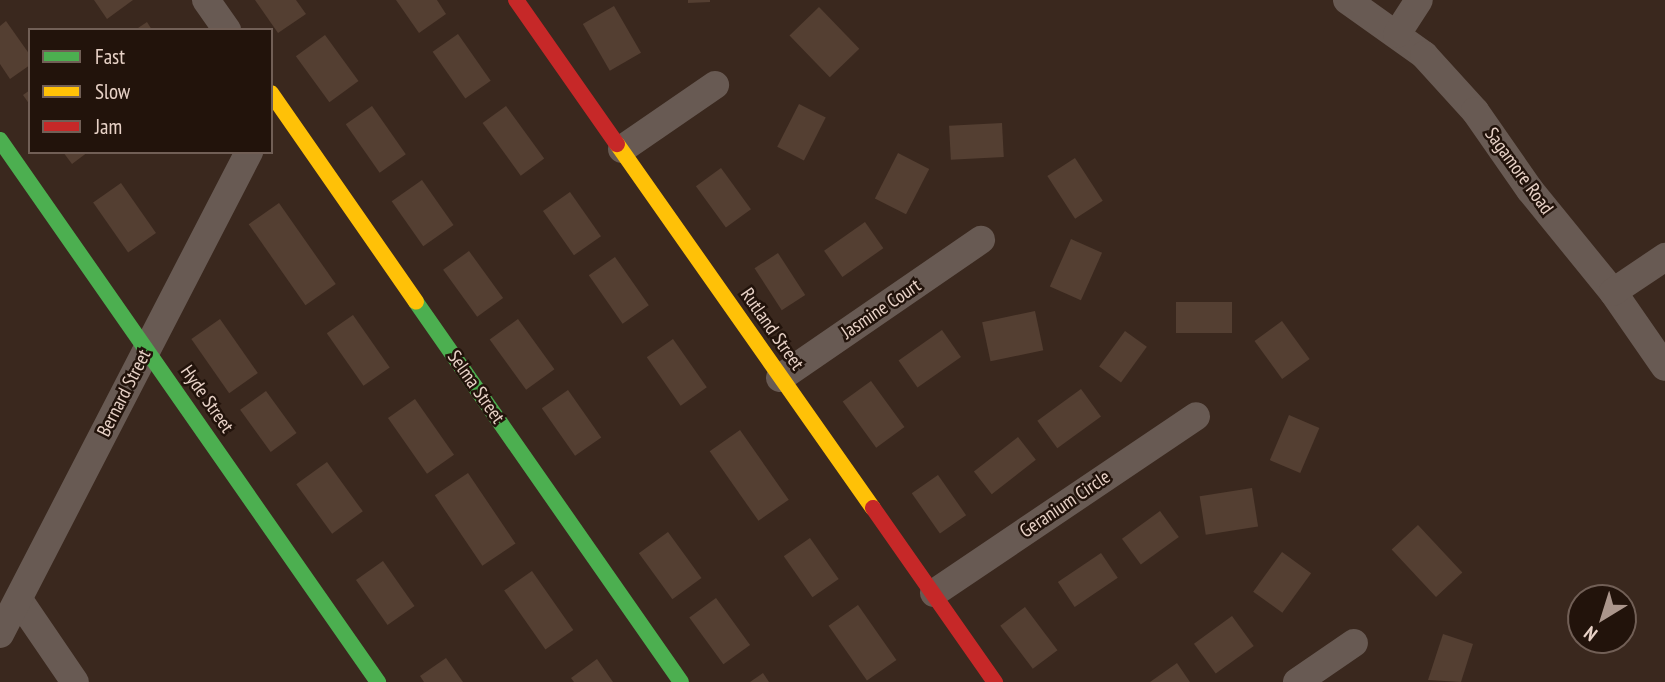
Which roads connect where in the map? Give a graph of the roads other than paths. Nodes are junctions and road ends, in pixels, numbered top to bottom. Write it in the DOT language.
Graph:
graph roads {
  1 [pos="206,0"];
  2 [pos="516,0"];
  3 [pos="1347,0"];
  4 [pos="1419,0"];
  5 [pos="226,28"];
  6 [pos="1397,34"];
  7 [pos="715,85"];
  8 [pos="273,101"];
  9 [pos="0,140"];
  10 [pos="622,149"];
  11 [pos="248,154"];
  12 [pos="981,240"];
  13 [pos="1665,257"];
  14 [pos="1613,292"];
  15 [pos="146,349"];
  16 [pos="1665,367"];
  17 [pos="780,377"];
  18 [pos="1196,416"];
  19 [pos="934,593"];
  20 [pos="19,600"];
  21 [pos="0,634"];
  22 [pos="1354,643"];
  23 [pos="75,682"];
  24 [pos="379,682"];
  25 [pos="681,682"];
  26 [pos="995,682"];
  27 [pos="1297,682"];
  1 -- 5 [label="street"];
  2 -- 10 [label="street, Rutland Street"];
  3 -- 6 [label="street, Sagamore Road"];
  4 -- 6 [label="street"];
  6 -- 14 [label="street, Sagamore Road"];
  7 -- 10 [label="street"];
  8 -- 25 [label="street, Selma Street"];
  9 -- 15 [label="street, Hyde Street"];
  10 -- 17 [label="street, Rutland Street"];
  11 -- 15 [label="street, Bernard Street"];
  12 -- 17 [label="street, Jasmine Court"];
  13 -- 14 [label="street"];
  14 -- 16 [label="street, Sagamore Road"];
  15 -- 20 [label="street, Bernard Street"];
  15 -- 24 [label="street, Hyde Street"];
  17 -- 19 [label="street, Rutland Street"];
  18 -- 19 [label="street, Geranium Circle"];
  19 -- 26 [label="street, Rutland Street"];
  20 -- 21 [label="street, Bernard Street"];
  20 -- 23 [label="street"];
  22 -- 27 [label="street"];
}
